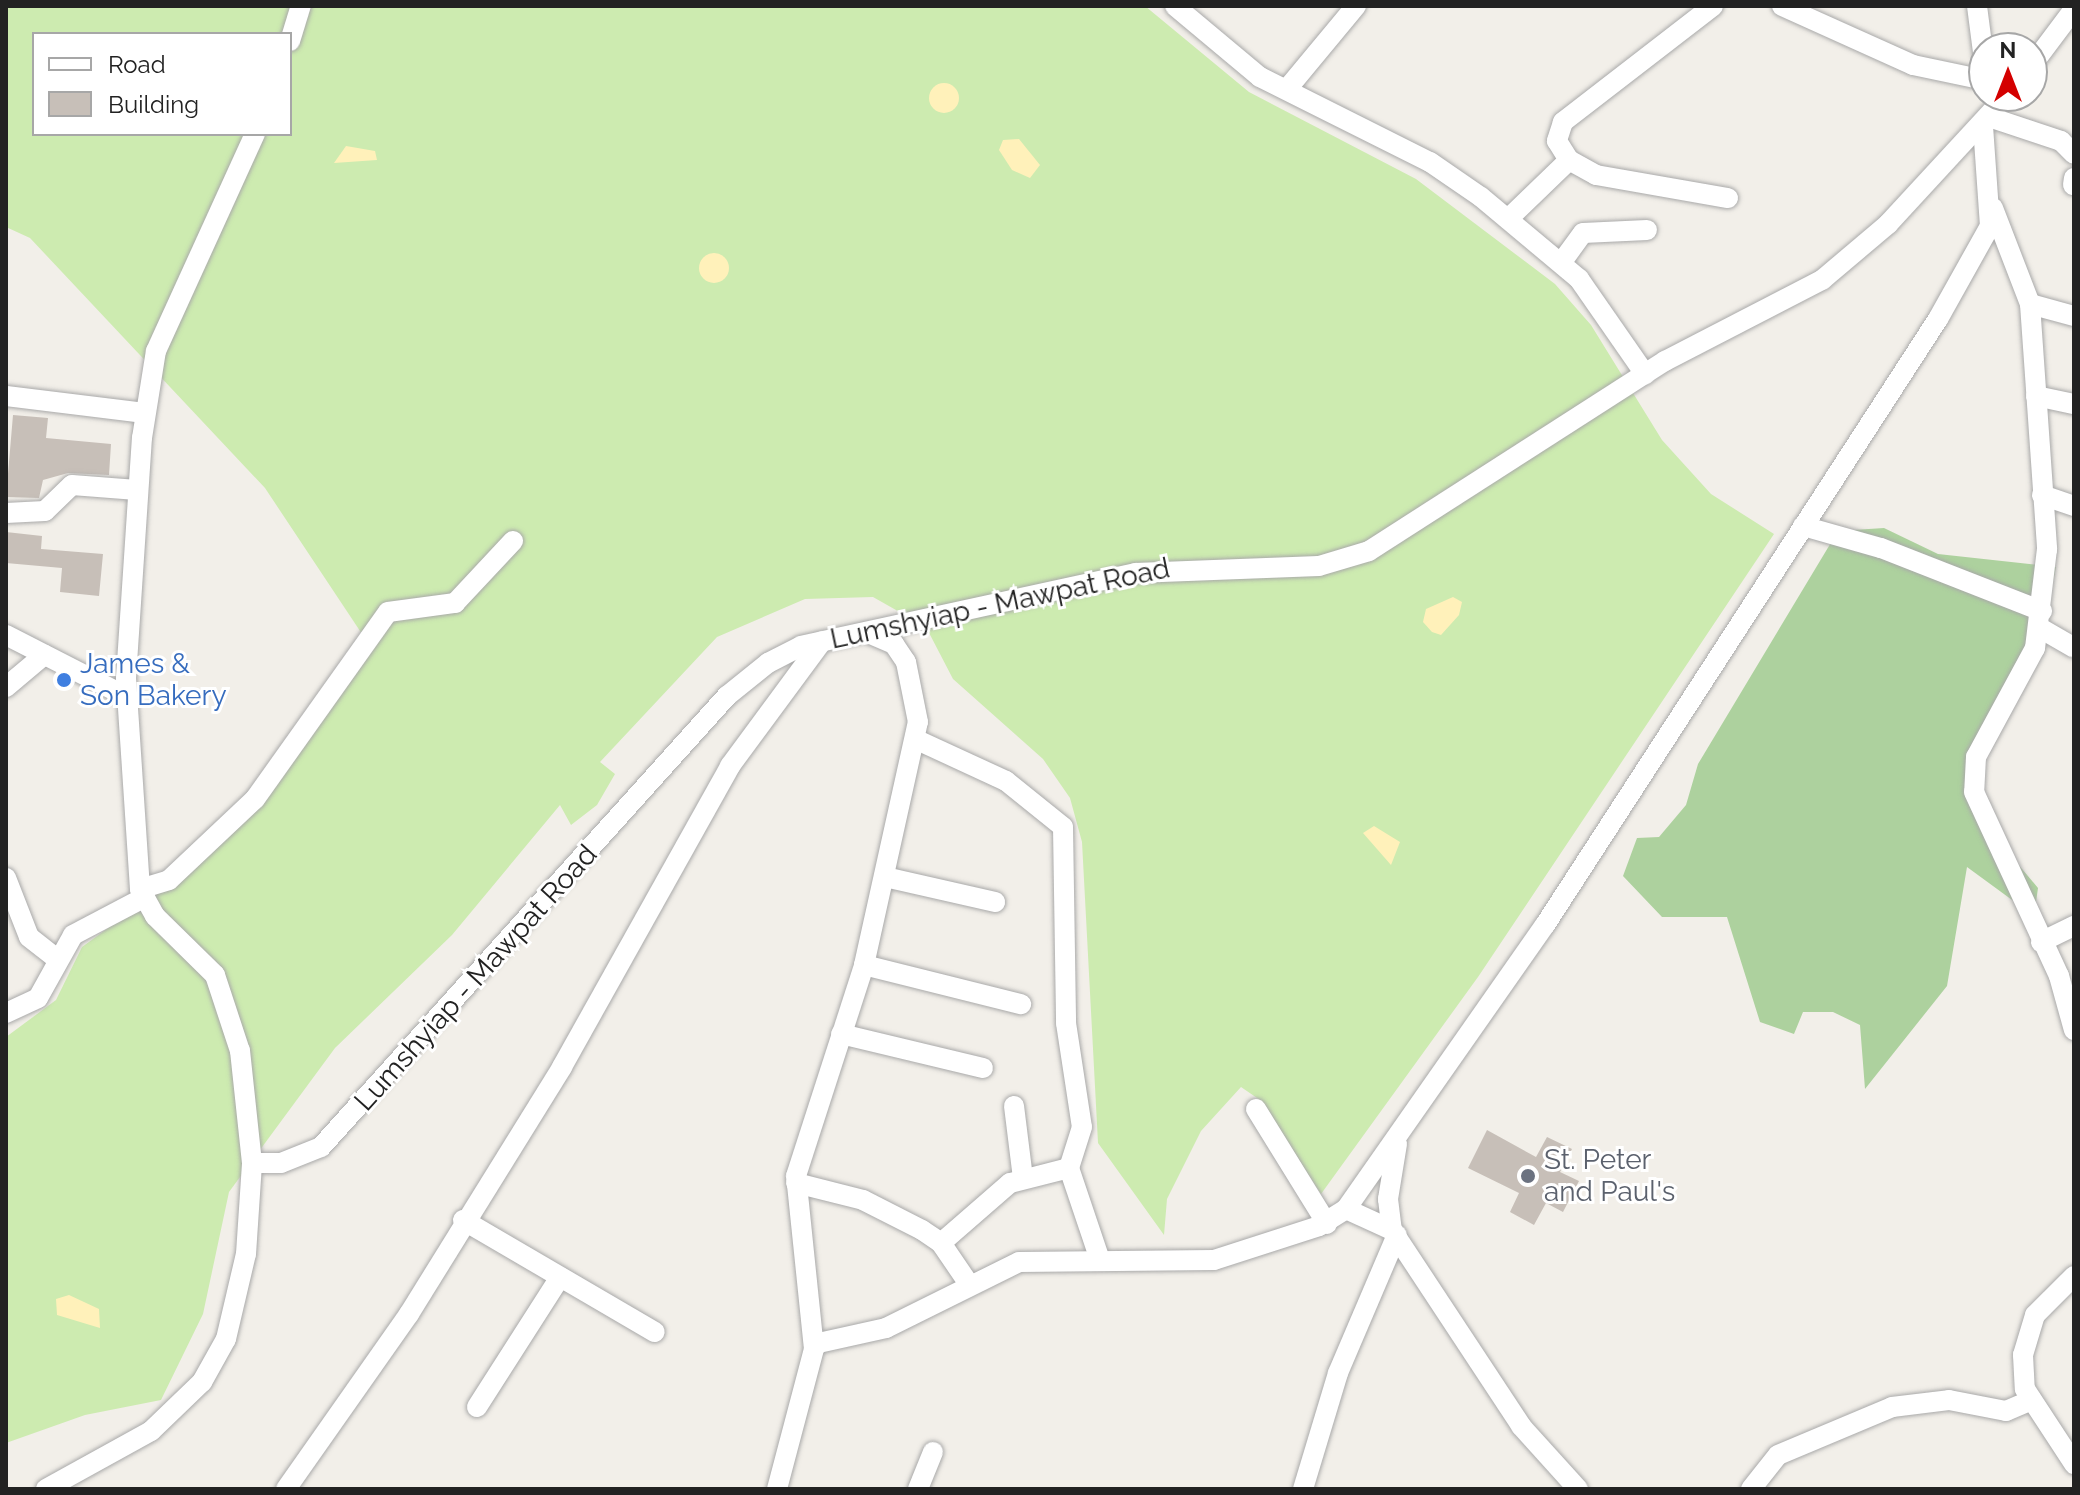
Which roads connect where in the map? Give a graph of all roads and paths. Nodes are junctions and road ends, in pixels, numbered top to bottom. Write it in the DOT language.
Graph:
graph roads {
  1 [pos="301,6"];
  2 [pos="1175,6"];
  3 [pos="1356,6"];
  4 [pos="1713,6"];
  5 [pos="1782,6"];
  6 [pos="1977,6"];
  7 [pos="2074,9"];
  8 [pos="1980,32"];
  9 [pos="292,35"];
  10 [pos="2048,44"];
  11 [pos="1968,77"];
  12 [pos="1287,89"];
  13 [pos="1990,112"];
  14 [pos="1993,112"];
  15 [pos="1999,112"];
  16 [pos="254,136"];
  17 [pos="2074,154"];
  18 [pos="1569,160"];
  19 [pos="1728,198"];
  20 [pos="1993,208"];
  21 [pos="1508,219"];
  22 [pos="1647,230"];
  23 [pos="1561,263"];
  24 [pos="2030,304"];
  25 [pos="2074,316"];
  26 [pos="1645,374"];
  27 [pos="6,396"];
  28 [pos="2036,396"];
  29 [pos="2074,404"];
  30 [pos="145,413"];
  31 [pos="137,490"];
  32 [pos="2042,495"];
  33 [pos="2074,506"];
  34 [pos="6,513"];
  35 [pos="1803,526"];
  36 [pos="513,541"];
  37 [pos="2041,620"];
  38 [pos="862,634"];
  39 [pos="6,635"];
  40 [pos="822,641"];
  41 [pos="2074,648"];
  42 [pos="44,655"];
  43 [pos="6,687"];
  44 [pos="127,697"];
  45 [pos="915,739"];
  46 [pos="885,877"];
  47 [pos="6,878"];
  48 [pos="142,893"];
  49 [pos="995,902"];
  50 [pos="2074,926"];
  51 [pos="2041,942"];
  52 [pos="58,960"];
  53 [pos="864,965"];
  54 [pos="1021,1004"];
  55 [pos="6,1013"];
  56 [pos="2074,1030"];
  57 [pos="841,1034"];
  58 [pos="983,1068"];
  59 [pos="1014,1106"];
  60 [pos="1256,1109"];
  61 [pos="1398,1137"];
  62 [pos="252,1163"];
  63 [pos="1069,1168"];
  64 [pos="1023,1178"];
  65 [pos="796,1183"];
  66 [pos="1346,1209"];
  67 [pos="463,1220"];
  68 [pos="1327,1224"];
  69 [pos="1394,1233"];
  70 [pos="941,1243"];
  71 [pos="1100,1260"];
  72 [pos="2074,1276"];
  73 [pos="560,1277"];
  74 [pos="969,1284"];
  75 [pos="655,1332"];
  76 [pos="814,1344"];
  77 [pos="2032,1400"];
  78 [pos="477,1407"];
  79 [pos="933,1452"];
  80 [pos="2074,1464"];
  81 [pos="1575,1488"];
  82 [pos="46,1489"];
  83 [pos="286,1489"];
  84 [pos="777,1489"];
  85 [pos="918,1489"];
  86 [pos="1303,1489"];
  87 [pos="1751,1489"];
  1 -- 9 [label="street"];
  2 -- 12 [label="street"];
  3 -- 12 [label="street"];
  4 -- 18 [label="street"];
  5 -- 11 [label="street"];
  6 -- 8 [label="street"];
  7 -- 10 [label="street"];
  12 -- 21 [label="street"];
  13 -- 26 [label="street, Lumshyiap - Mawpat Road"];
  14 -- 20 [label="street"];
  15 -- 17 [label="street"];
  16 -- 30 [label="street"];
  18 -- 19 [label="street"];
  18 -- 21 [label="street"];
  20 -- 24 [label="street"];
  20 -- 35 [label="street"];
  21 -- 23 [label="street"];
  22 -- 23 [label="street"];
  23 -- 26 [label="street"];
  24 -- 25 [label="street"];
  24 -- 28 [label="street"];
  26 -- 38 [label="street, Lumshyiap - Mawpat Road"];
  27 -- 30 [label="street"];
  28 -- 29 [label="street"];
  28 -- 32 [label="street"];
  30 -- 31 [label="street"];
  31 -- 34 [label="street"];
  31 -- 44 [label="street"];
  32 -- 33 [label="street"];
  32 -- 37 [label="street"];
  35 -- 37 [label="street"];
  35 -- 61 [label="street"];
  36 -- 48 [label="street"];
  37 -- 41 [label="street"];
  37 -- 51 [label="street"];
  38 -- 40 [label="street, Lumshyiap - Mawpat Road"];
  38 -- 45 [label="street"];
  39 -- 42 [label="street"];
  40 -- 62 [label="street, Lumshyiap - Mawpat Road"];
  40 -- 67 [label="street"];
  42 -- 43 [label="street"];
  42 -- 44 [label="street"];
  44 -- 48 [label="street"];
  45 -- 46 [label="street"];
  45 -- 63 [label="street"];
  46 -- 49 [label="street"];
  46 -- 53 [label="street"];
  47 -- 52 [label="street"];
  48 -- 52 [label="street"];
  48 -- 62 [label="street"];
  50 -- 51 [label="street"];
  51 -- 56 [label="street"];
  52 -- 55 [label="street"];
  53 -- 54 [label="street"];
  53 -- 57 [label="street"];
  57 -- 58 [label="street"];
  57 -- 65 [label="street"];
  59 -- 64 [label="street"];
  60 -- 68 [label="street"];
  61 -- 66 [label="street"];
  61 -- 69 [label="street"];
  62 -- 82 [label="street"];
  63 -- 64 [label="street"];
  63 -- 71 [label="street"];
  64 -- 70 [label="street"];
  65 -- 70 [label="street"];
  65 -- 76 [label="street"];
  66 -- 68 [label="street"];
  66 -- 69 [label="street"];
  67 -- 73 [label="street"];
  67 -- 83 [label="street"];
  68 -- 71 [label="street"];
  69 -- 81 [label="street"];
  69 -- 86 [label="street"];
  70 -- 74 [label="street"];
  71 -- 74 [label="street"];
  72 -- 77 [label="street"];
  73 -- 75 [label="street"];
  73 -- 78 [label="street"];
  74 -- 76 [label="street"];
  76 -- 84 [label="street"];
  77 -- 80 [label="street"];
  77 -- 87 [label="street"];
  79 -- 85 [label="street"];
}
